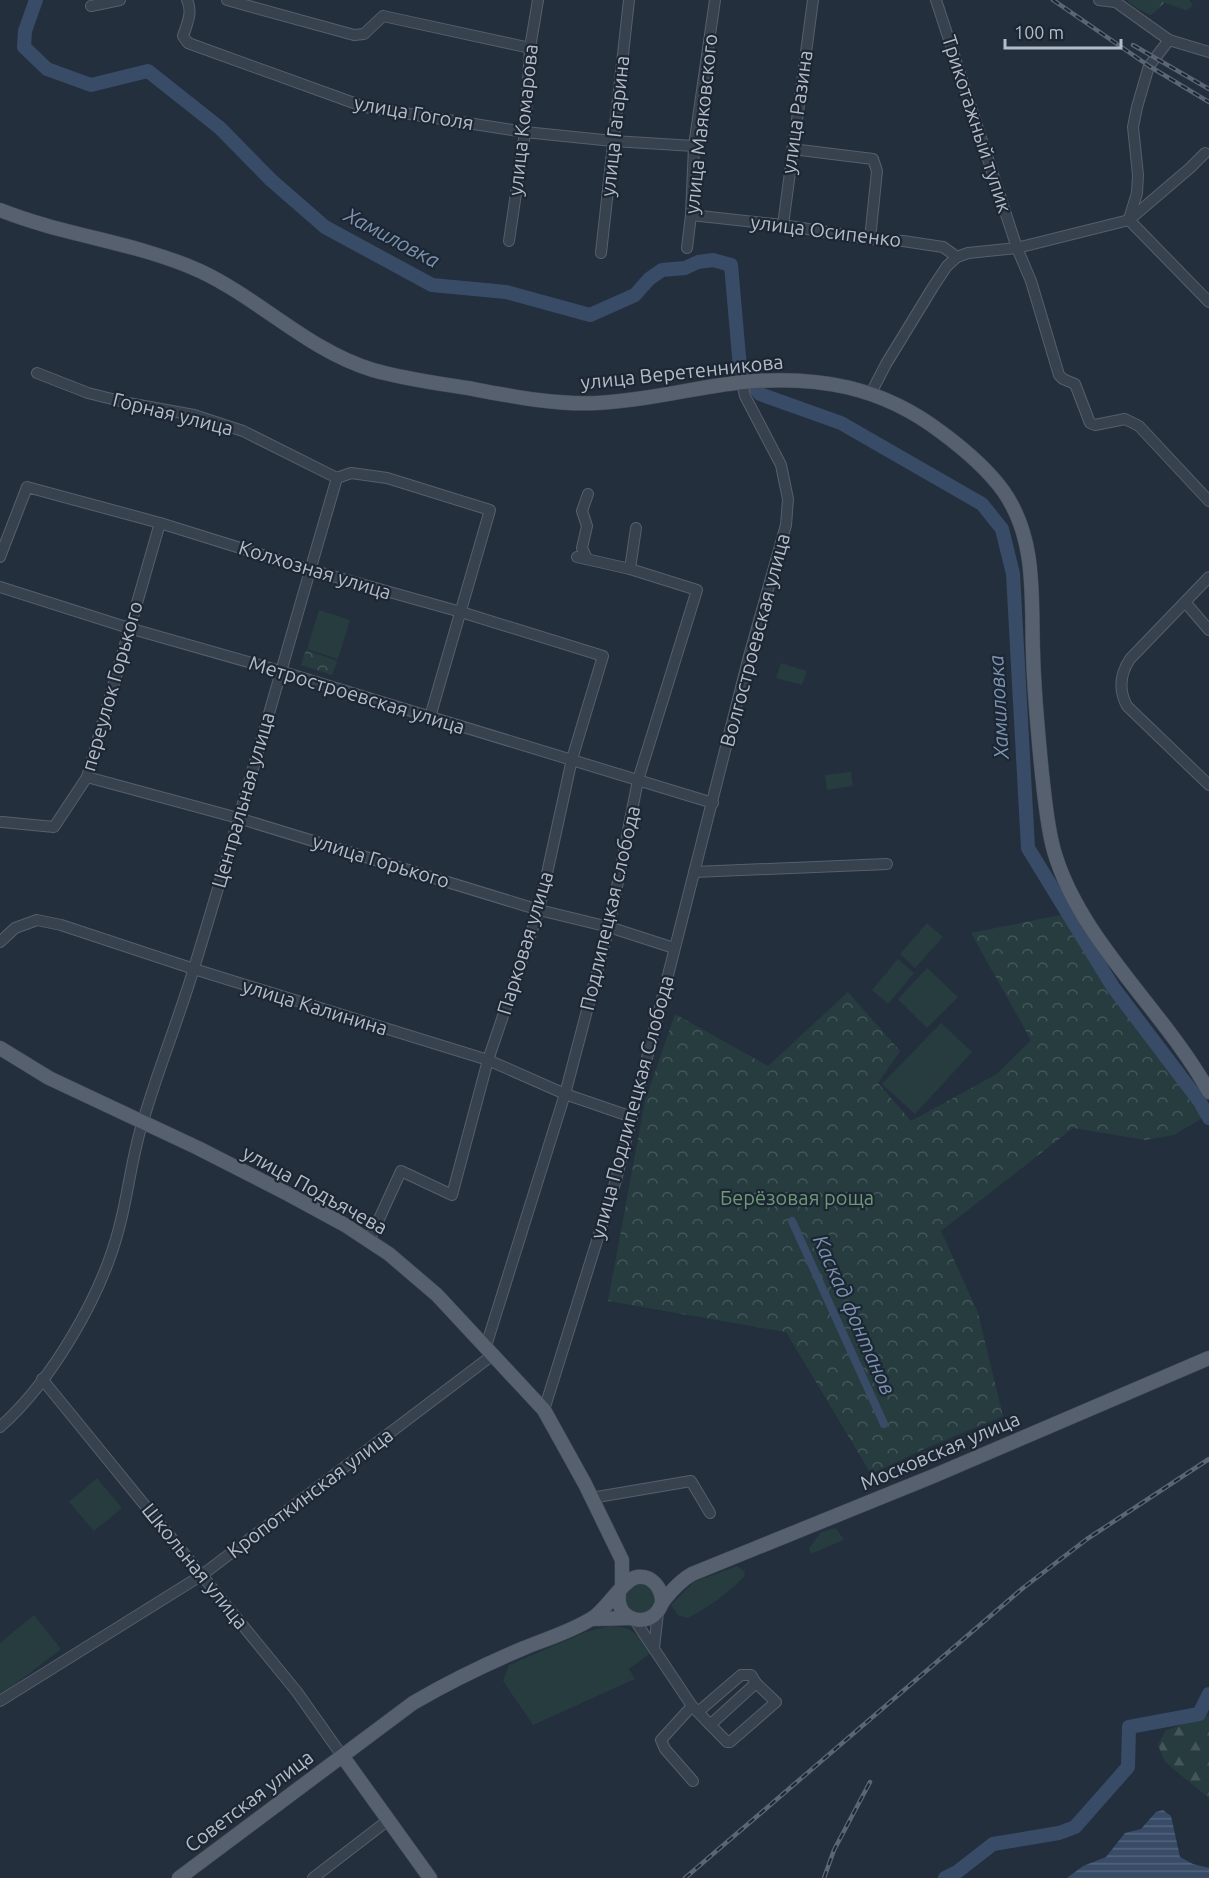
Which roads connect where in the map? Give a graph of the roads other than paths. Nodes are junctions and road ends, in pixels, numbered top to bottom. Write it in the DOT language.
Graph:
graph roads {
  1 [pos="120,0"];
  2 [pos="187,0"];
  3 [pos="226,0"];
  4 [pos="538,0"];
  5 [pos="629,0"];
  6 [pos="715,0"];
  7 [pos="813,0"];
  8 [pos="936,0"];
  9 [pos="1099,0"];
  10 [pos="1114,1"];
  11 [pos="91,6"];
  12 [pos="1169,40"];
  13 [pos="530,48"];
  14 [pos="1209,52"];
  15 [pos="525,132"];
  16 [pos="613,141"];
  17 [pos="694,146"];
  18 [pos="792,149"];
  19 [pos="1204,153"];
  20 [pos="0,210"];
  21 [pos="691,215"];
  22 [pos="1129,220"];
  23 [pos="783,225"];
  24 [pos="870,239"];
  25 [pos="509,241"];
  26 [pos="687,248"];
  27 [pos="1017,248"];
  28 [pos="601,252"];
  29 [pos="957,257"];
  30 [pos="1209,302"];
  31 [pos="37,373"];
  32 [pos="742,382"];
  33 [pos="871,393"];
  34 [pos="338,478"];
  35 [pos="588,494"];
  36 [pos="1209,501"];
  37 [pos="160,523"];
  38 [pos="636,528"];
  39 [pos="0,556"];
  40 [pos="630,569"];
  41 [pos="311,570"];
  42 [pos="1209,577"];
  43 [pos="0,587"];
  44 [pos="1185,602"];
  45 [pos="461,612"];
  46 [pos="129,628"];
  47 [pos="1209,630"];
  48 [pos="603,656"];
  49 [pos="280,670"];
  50 [pos="430,717"];
  51 [pos="572,759"];
  52 [pos="87,777"];
  53 [pos="638,780"];
  54 [pos="1209,785"];
  55 [pos="713,804"];
  56 [pos="238,818"];
  57 [pos="2,822"];
  58 [pos="887,864"];
  59 [pos="694,872"];
  60 [pos="539,910"];
  61 [pos="609,927"];
  62 [pos="0,942"];
  63 [pos="674,948"];
  64 [pos="194,969"];
  65 [pos="0,1048"];
  66 [pos="488,1060"];
  67 [pos="1209,1092"];
  68 [pos="565,1094"];
  69 [pos="632,1117"];
  70 [pos="143,1121"];
  71 [pos="369,1241"];
  72 [pos="490,1350"];
  73 [pos="1209,1358"];
  74 [pos="42,1379"];
  75 [pos="544,1410"];
  76 [pos="0,1426"];
  77 [pos="591,1498"];
  78 [pos="710,1513"];
  79 [pos="623,1563"];
  80 [pos="202,1575"];
  81 [pos="685,1578"];
  82 [pos="648,1579"];
  83 [pos="620,1590"];
  84 [pos="660,1607"];
  85 [pos="593,1619"];
  86 [pos="632,1619"];
  87 [pos="654,1648"];
  88 [pos="756,1683"];
  89 [pos="0,1701"];
  90 [pos="695,1709"];
  91 [pos="710,1725"];
  92 [pos="342,1757"];
  93 [pos="693,1781"];
  94 [pos="387,1821"];
  95 [pos="179,1878"];
  96 [pos="313,1878"];
  97 [pos="430,1878"];
  1 -- 11 [label="street"];
  2 -- 15 [label="street, улица Гоголя"];
  3 -- 13 [label="street"];
  4 -- 13 [label="street, улица Комарова"];
  5 -- 16 [label="street, улица Гагарина"];
  6 -- 17 [label="street, улица Маяковского"];
  7 -- 18 [label="street, улица Разина"];
  8 -- 27 [label="street, Трикотажный тупик"];
  9 -- 10 [label="street"];
  10 -- 12 [label="street"];
  12 -- 14 [label="street"];
  12 -- 22 [label="street"];
  13 -- 15 [label="street, улица Комарова"];
  15 -- 16 [label="street, улица Гоголя"];
  15 -- 25 [label="street, улица Комарова"];
  16 -- 17 [label="street, улица Гоголя"];
  16 -- 28 [label="street, улица Гагарина"];
  17 -- 21 [label="street, улица Маяковского"];
  18 -- 23 [label="street, улица Разина"];
  18 -- 24 [label="street"];
  19 -- 22 [label="street"];
  20 -- 32 [label="main road, улица Веретенникова"];
  21 -- 23 [label="street, улица Осипенко"];
  21 -- 26 [label="street, улица Маяковского"];
  22 -- 27 [label="street"];
  22 -- 30 [label="street"];
  23 -- 24 [label="street, улица Осипенко"];
  24 -- 29 [label="street, улица Осипенко"];
  27 -- 29 [label="street"];
  27 -- 36 [label="street, Трикотажный тупик"];
  29 -- 33 [label="street"];
  31 -- 34 [label="street, Горная улица"];
  32 -- 33 [label="main road, улица Веретенникова"];
  32 -- 55 [label="street, Волгостроевская улица"];
  33 -- 67 [label="main road, улица Веретенникова"];
  34 -- 41 [label="street, Центральная улица"];
  34 -- 45 [label="street"];
  35 -- 40 [label="street, Подлипецкая слобода"];
  37 -- 39 [label="street, Колхозная улица"];
  37 -- 41 [label="street, Колхозная улица"];
  37 -- 46 [label="street, переулок Горького"];
  38 -- 40 [label="street"];
  40 -- 53 [label="street, Подлипецкая слобода"];
  41 -- 45 [label="street, Колхозная улица"];
  41 -- 49 [label="street, Центральная улица"];
  42 -- 44 [label="street"];
  43 -- 46 [label="street, Метростроевская улица"];
  44 -- 47 [label="street"];
  44 -- 54 [label="street"];
  45 -- 48 [label="street, Колхозная улица"];
  45 -- 50 [label="street"];
  46 -- 49 [label="street, Метростроевская улица"];
  46 -- 52 [label="street, переулок Горького"];
  48 -- 51 [label="street, Парковая улица"];
  49 -- 50 [label="street, Метростроевская улица"];
  49 -- 56 [label="street, Центральная улица"];
  50 -- 51 [label="street, Метростроевская улица"];
  51 -- 53 [label="street, Метростроевская улица"];
  51 -- 60 [label="street, Парковая улица"];
  52 -- 56 [label="street, улица Горького"];
  52 -- 57 [label="street, переулок Горького"];
  53 -- 55 [label="street, Метростроевская улица"];
  53 -- 61 [label="street, Подлипецкая слобода"];
  55 -- 59 [label="street, улица Подлипецкая Слобода"];
  56 -- 60 [label="street, улица Горького"];
  56 -- 64 [label="street, Центральная улица"];
  58 -- 59 [label="street"];
  59 -- 63 [label="street, улица Подлипецкая Слобода"];
  60 -- 61 [label="street, улица Горького"];
  60 -- 66 [label="street, Парковая улица"];
  61 -- 63 [label="street, улица Горького"];
  61 -- 68 [label="street, Подлипецкая слобода"];
  62 -- 64 [label="street, улица Калинина"];
  63 -- 69 [label="street, улица Подлипецкая Слобода"];
  64 -- 66 [label="street, улица Калинина"];
  64 -- 70 [label="street, Центральная улица"];
  65 -- 70 [label="main road, улица Подъячева"];
  66 -- 68 [label="street, улица Калинина"];
  66 -- 71 [label="street, Парковая улица"];
  68 -- 69 [label="street, улица Калинина"];
  68 -- 72 [label="street, Подлипецкая слобода"];
  69 -- 75 [label="street, улица Подлипецкая Слобода"];
  70 -- 71 [label="main road, улица Подъячева"];
  70 -- 74 [label="street, Центральная улица"];
  71 -- 72 [label="main road, улица Подъячева"];
  72 -- 75 [label="main road, улица Подъячева"];
  72 -- 80 [label="street, Кропоткинская улица"];
  73 -- 81 [label="main road, Московская улица"];
  74 -- 76 [label="street, Центральная улица"];
  74 -- 80 [label="street, Школьная улица"];
  75 -- 77 [label="main road, улица Подъячева"];
  77 -- 78 [label="street"];
  77 -- 79 [label="main road, улица Подъячева"];
  79 -- 82 [label="main road, улица Подъячева"];
  79 -- 83 [label="main road, улица Подъячева"];
  80 -- 89 [label="street, Кропоткинская улица"];
  80 -- 92 [label="street, Школьная улица"];
  81 -- 82 [label="main road, Московская улица"];
  81 -- 84 [label="main road, Московская улица"];
  82 -- 83 [label="main road, Московская улица"];
  82 -- 84 [label="main road"];
  83 -- 85 [label="main road, Московская улица"];
  83 -- 86 [label="main road"];
  84 -- 86 [label="main road, Московская улица"];
  84 -- 87 [label="street"];
  85 -- 86 [label="main road, Московская улица"];
  85 -- 92 [label="main road, Московская улица"];
  86 -- 87 [label="street"];
  87 -- 90 [label="street"];
  88 -- 90 [label="street"];
  88 -- 91 [label="street"];
  88 -- 91 [label="street"];
  90 -- 91 [label="street"];
  90 -- 93 [label="street"];
  92 -- 94 [label="main road"];
  92 -- 95 [label="main road, Советская улица"];
  94 -- 96 [label="street"];
  94 -- 97 [label="main road"];
}
